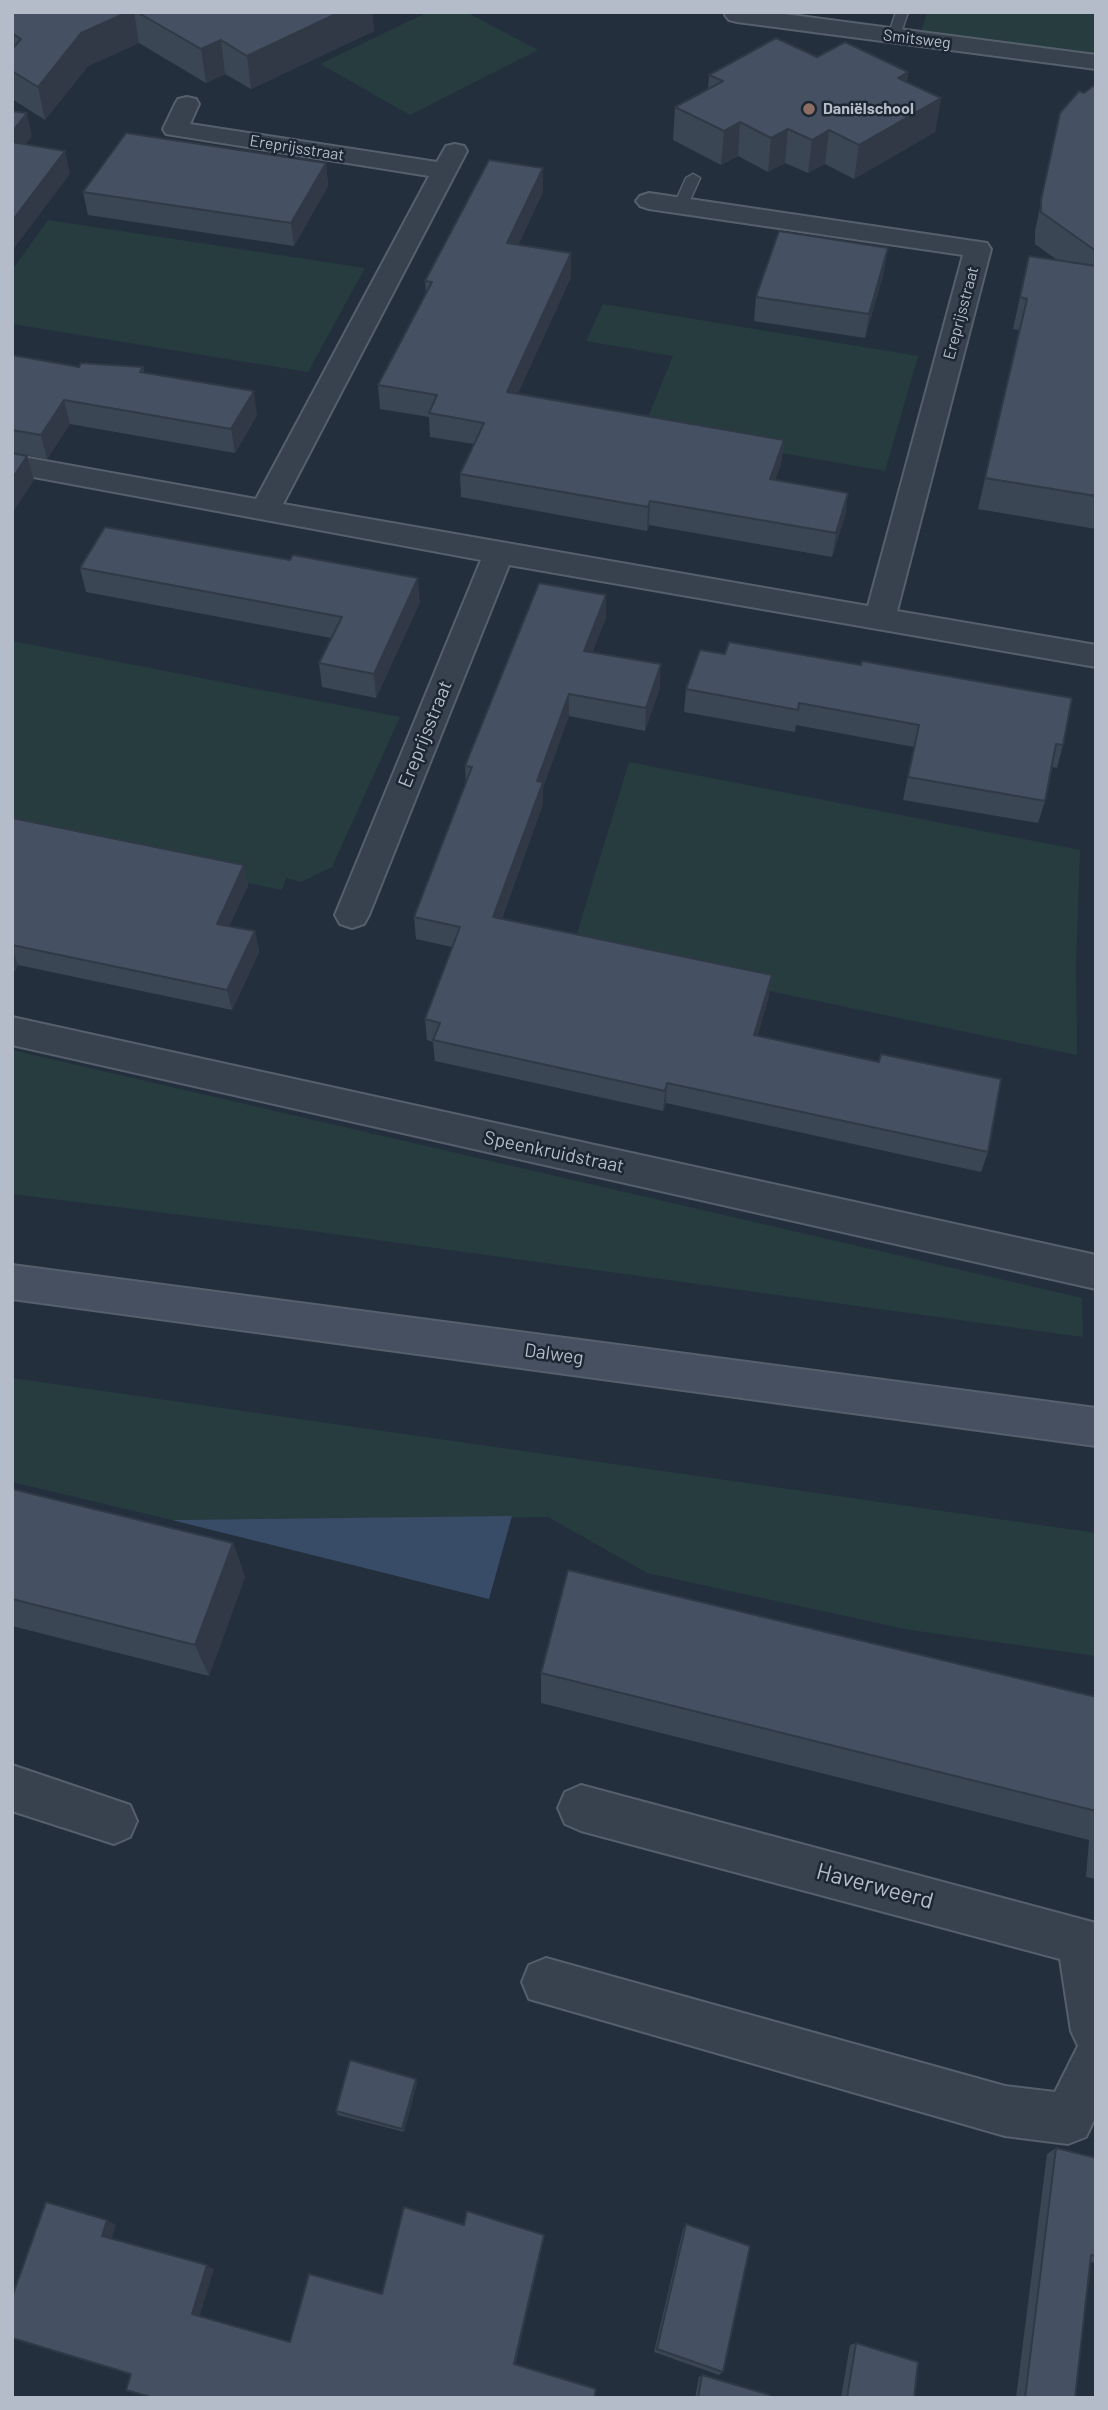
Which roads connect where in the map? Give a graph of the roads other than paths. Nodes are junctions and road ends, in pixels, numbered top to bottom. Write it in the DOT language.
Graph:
graph roads {
  1 [pos="902,12"];
  2 [pos="737,15"];
  3 [pos="894,36"];
  4 [pos="1096,62"];
  5 [pos="187,104"];
  6 [pos="694,178"];
  7 [pos="649,201"];
  8 [pos="681,205"];
  9 [pos="12,464"];
  10 [pos="265,510"];
  11 [pos="499,553"];
  12 [pos="880,618"];
  13 [pos="1096,656"];
  14 [pos="352,915"];
  15 [pos="12,1031"];
  16 [pos="1096,1272"];
  17 [pos="12,1282"];
  18 [pos="1096,1427"];
  19 [pos="12,1788"];
  20 [pos="581,1808"];
  21 [pos="114,1821"];
  22 [pos="546,1982"];
  23 [pos="1096,2031"];
  24 [pos="1096,2062"];
  1 -- 3 [label="lane"];
  2 -- 3 [label="street, Smitsweg"];
  3 -- 4 [label="street, Smitsweg"];
  5 -- 10 [label="street, Ereprijsstraat"];
  6 -- 8 [label="lane"];
  7 -- 8 [label="street, Ereprijsstraat"];
  8 -- 12 [label="street, Ereprijsstraat"];
  9 -- 10 [label="street"];
  10 -- 11 [label="street"];
  11 -- 12 [label="street"];
  11 -- 14 [label="street, Ereprijsstraat"];
  12 -- 13 [label="street"];
  15 -- 16 [label="street, Speenkruidstraat"];
  17 -- 18 [label="street, Dalweg"];
  19 -- 21 [label="street"];
  20 -- 23 [label="street, Haverweerd"];
  22 -- 24 [label="street"];
}
